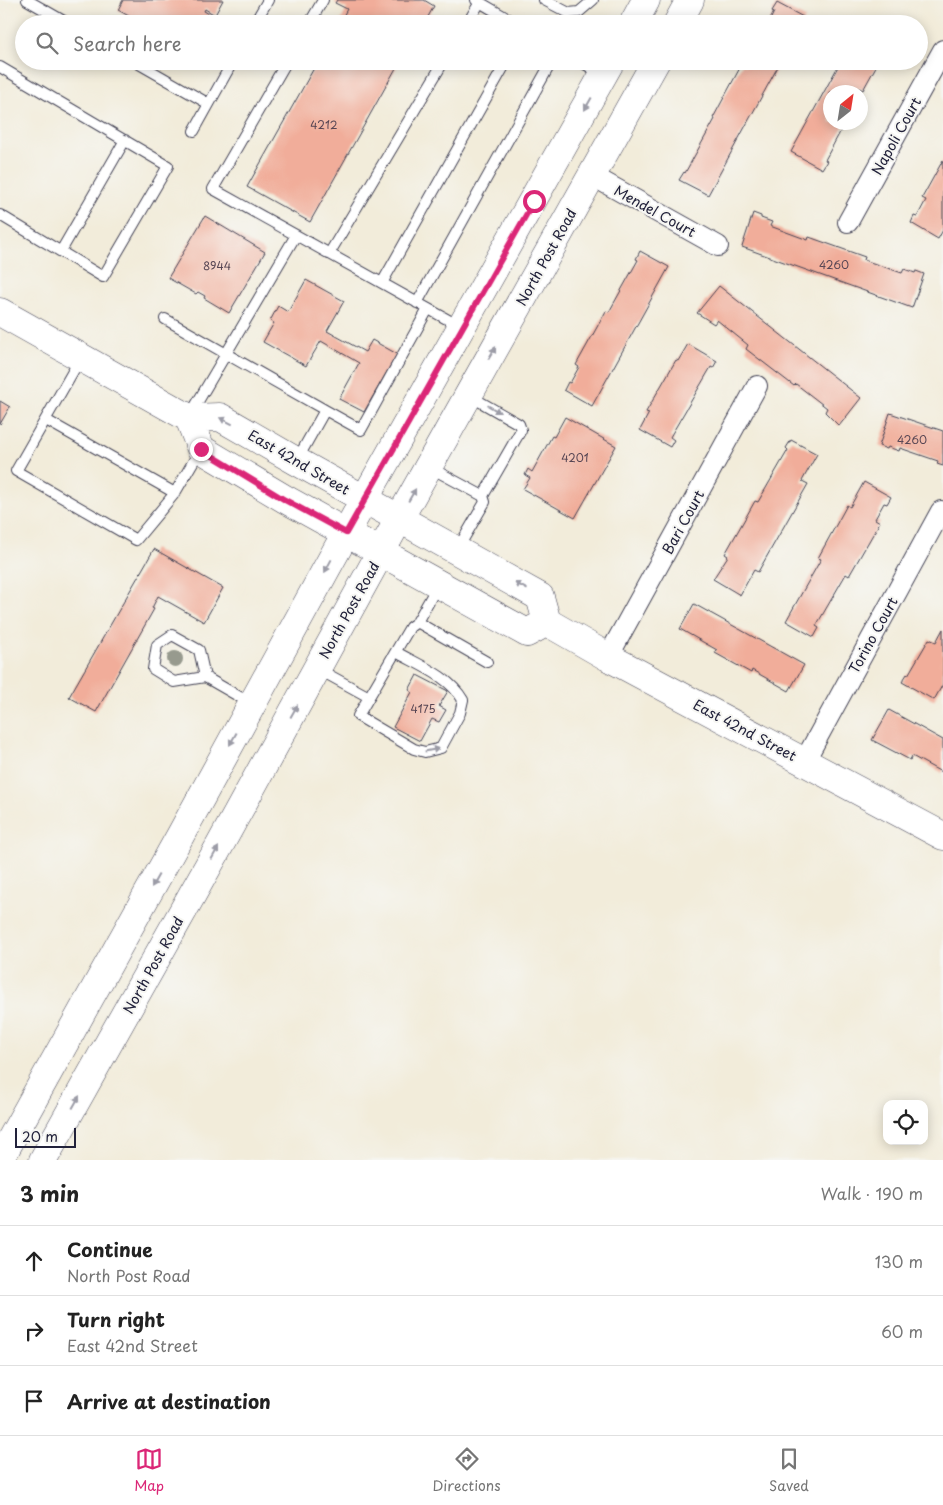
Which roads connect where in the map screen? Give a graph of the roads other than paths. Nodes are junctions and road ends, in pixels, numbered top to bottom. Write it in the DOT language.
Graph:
graph roads {
  1 [pos="27,0"];
  2 [pos="268,0"];
  3 [pos="323,0"];
  4 [pos="544,0"];
  5 [pos="593,0"];
  6 [pos="690,0"];
  7 [pos="478,1"];
  8 [pos="53,15"];
  9 [pos="259,15"];
  10 [pos="314,15"];
  11 [pos="471,15"];
  12 [pos="502,15"];
  13 [pos="682,15"];
  14 [pos="943,50"];
  15 [pos="0,67"];
  16 [pos="150,70"];
  17 [pos="228,70"];
  18 [pos="282,70"];
  19 [pos="439,70"];
  20 [pos="502,70"];
  21 [pos="547,70"];
  22 [pos="607,70"];
  23 [pos="651,70"];
  24 [pos="209,104"];
  25 [pos="194,131"];
  26 [pos="125,140"];
  27 [pos="591,175"];
  28 [pos="0,215"];
  29 [pos="848,222"];
  30 [pos="296,235"];
  31 [pos="718,246"];
  32 [pos="60,251"];
  33 [pos="329,254"];
  34 [pos="382,283"];
  35 [pos="417,303"];
  36 [pos="428,309"];
  37 [pos="0,312"];
  38 [pos="165,319"];
  39 [pos="462,328"];
  40 [pos="226,355"];
  41 [pos="81,357"];
  42 [pos="757,386"];
  43 [pos="468,395"];
  44 [pos="325,410"];
  45 [pos="189,418"];
  46 [pos="46,420"];
  47 [pos="201,449"];
  48 [pos="296,461"];
  49 [pos="428,467"];
  50 [pos="175,493"];
  51 [pos="483,496"];
  52 [pos="364,500"];
  53 [pos="943,512"];
  54 [pos="399,518"];
  55 [pos="346,533"];
  56 [pos="457,550"];
  57 [pos="380,553"];
  58 [pos="438,585"];
  59 [pos="417,622"];
  60 [pos="547,622"];
  61 [pos="396,652"];
  62 [pos="608,657"];
  63 [pos="487,662"];
  64 [pos="317,669"];
  65 [pos="205,677"];
  66 [pos="369,697"];
  67 [pos="252,704"];
  68 [pos="804,762"];
  69 [pos="943,836"];
  70 [pos="0,1159"];
  71 [pos="43,1160"];
  1 -- 8 [label="lane"];
  2 -- 9 [label="lane"];
  3 -- 10 [label="lane"];
  4 -- 5 [label="lane"];
  6 -- 13 [label="main road"];
  7 -- 11 [label="lane"];
  7 -- 12 [label="lane"];
  14 -- 29 [label="street, Napoli Court"];
  15 -- 26 [label="lane"];
  16 -- 24 [label="lane"];
  17 -- 24 [label="lane"];
  18 -- 30 [label="lane"];
  19 -- 33 [label="lane"];
  20 -- 34 [label="lane"];
  21 -- 35 [label="lane"];
  22 -- 39 [label="main road, one-way"];
  23 -- 27 [label="main road, North Post Road"];
  24 -- 25 [label="lane"];
  26 -- 32 [label="lane"];
  26 -- 32 [label="lane"];
  27 -- 31 [label="street, Mendel Court"];
  43 -- 27 [label="main road, North Post Road, one-way"];
  28 -- 32 [label="lane"];
  30 -- 33 [label="lane"];
  30 -- 40 [label="lane"];
  33 -- 34 [label="lane"];
  34 -- 35 [label="lane"];
  35 -- 36 [label="lane"];
  36 -- 39 [label="lane"];
  36 -- 44 [label="lane"];
  37 -- 41 [label="main road"];
  38 -- 40 [label="lane"];
  39 -- 52 [label="main road"];
  40 -- 44 [label="lane"];
  40 -- 45 [label="lane"];
  41 -- 45 [label="main road"];
  41 -- 46 [label="lane"];
  42 -- 62 [label="street, Bari Court"];
  43 -- 49 [label="main road, North Post Road"];
  43 -- 51 [label="lane, one-way"];
  44 -- 48 [label="lane"];
  45 -- 47 [label="main road"];
  48 -- 45 [label="main road, East 42nd Street, one-way"];
  46 -- 50 [label="lane"];
  46 -- 50 [label="lane"];
  47 -- 50 [label="lane"];
  47 -- 55 [label="main road"];
  48 -- 52 [label="main road, East 42nd Street"];
  49 -- 51 [label="lane"];
  54 -- 49 [label="main road, North Post Road, one-way"];
  51 -- 56 [label="lane"];
  52 -- 54 [label="main road, East 42nd Street"];
  52 -- 55 [label="main road"];
  53 -- 68 [label="street, Torino Court"];
  54 -- 56 [label="main road, East 42nd Street"];
  54 -- 57 [label="main road, North Post Road"];
  55 -- 57 [label="main road"];
  55 -- 67 [label="main road, one-way"];
  60 -- 56 [label="main road, East 42nd Street, one-way"];
  57 -- 58 [label="main road"];
  57 -- 64 [label="main road, North Post Road"];
  58 -- 59 [label="lane"];
  58 -- 60 [label="main road"];
  59 -- 61 [label="lane"];
  59 -- 63 [label="lane"];
  60 -- 62 [label="main road, East 42nd Street"];
  61 -- 66 [label="lane"];
  66 -- 61 [label="lane, one-way"];
  62 -- 68 [label="main road, East 42nd Street"];
  64 -- 66 [label="lane"];
  71 -- 64 [label="main road, North Post Road, one-way"];
  65 -- 65 [label="lane"];
  65 -- 67 [label="lane"];
  67 -- 70 [label="main road, one-way"];
  68 -- 69 [label="main road, East 42nd Street"];
}
